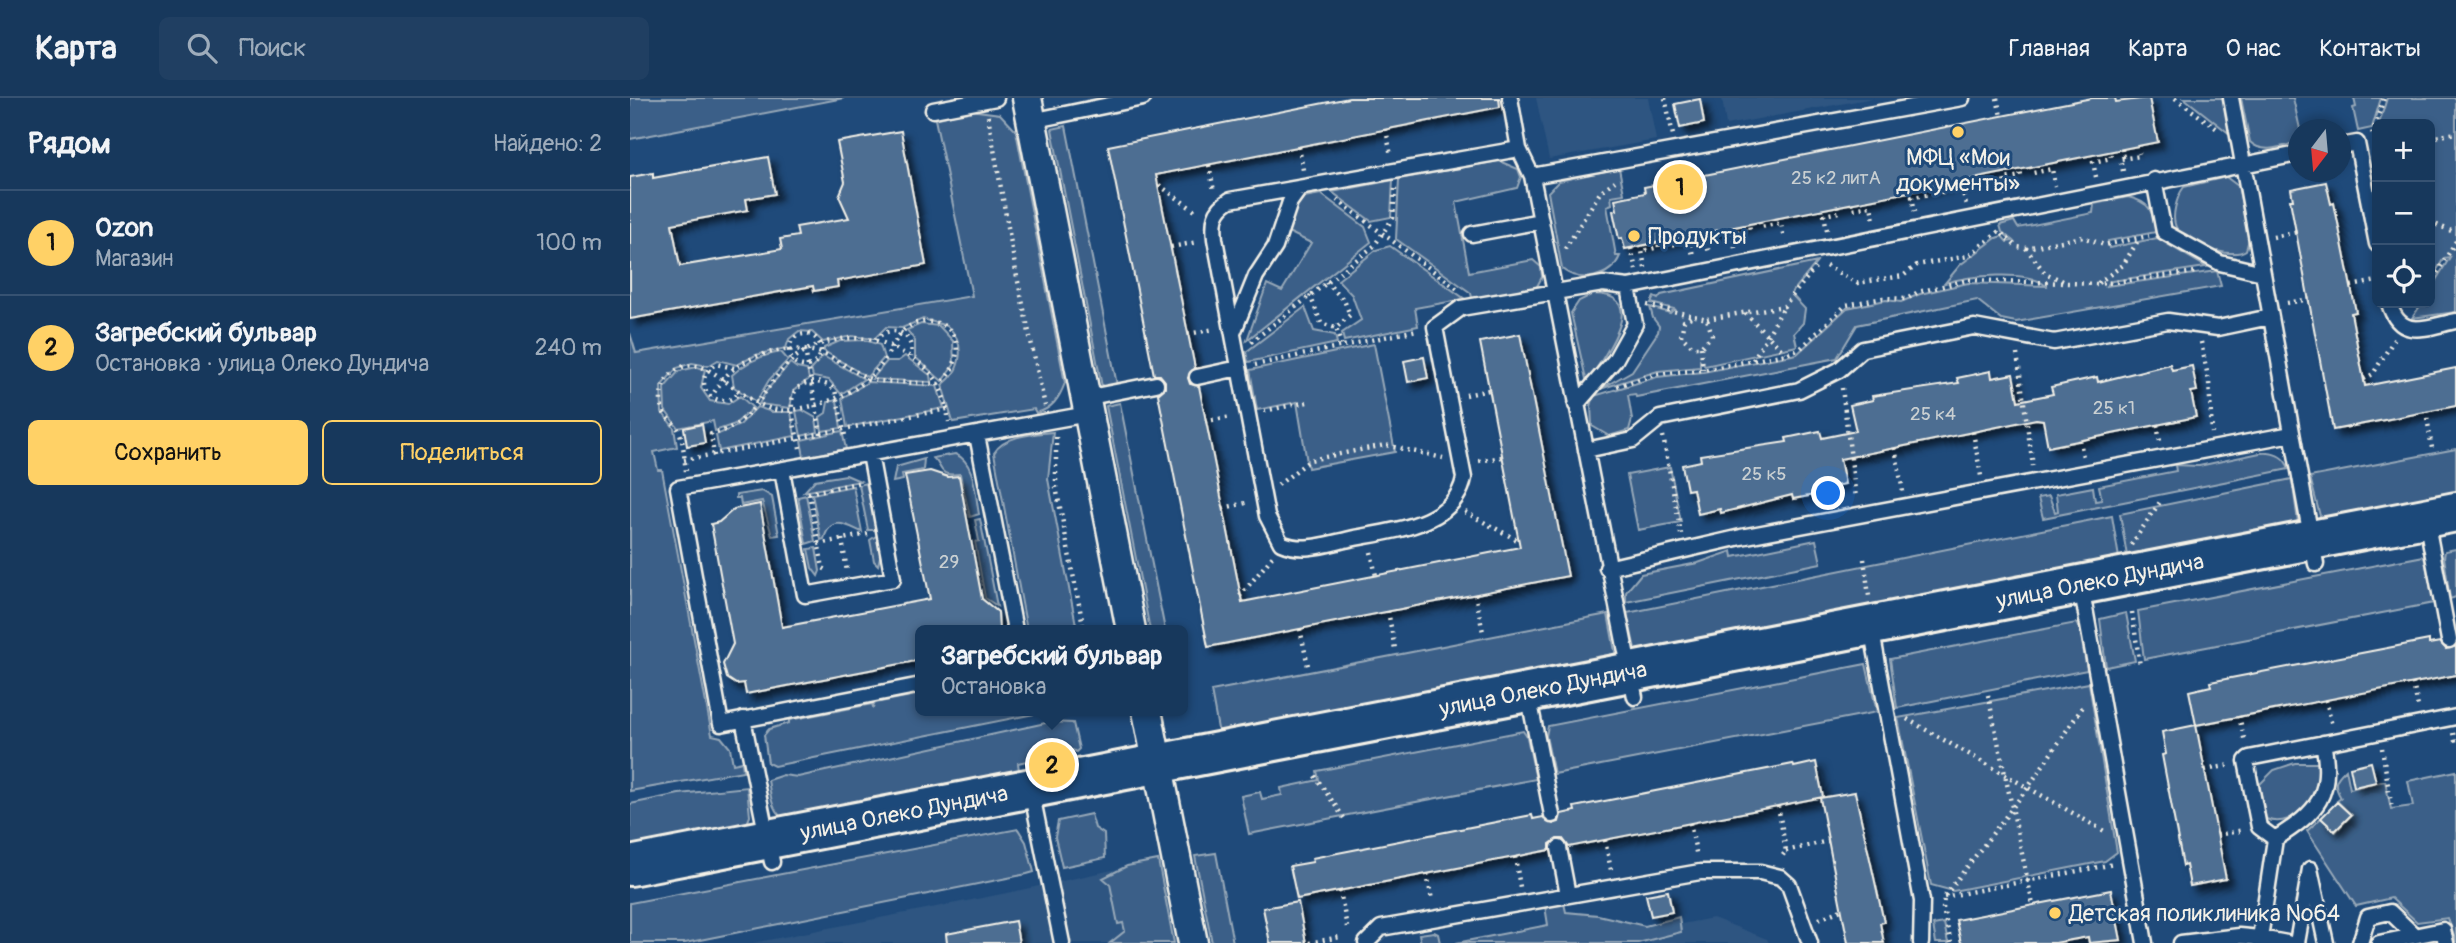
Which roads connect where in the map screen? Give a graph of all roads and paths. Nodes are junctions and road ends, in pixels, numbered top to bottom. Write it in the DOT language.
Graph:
graph roads {
  1 [pos="1143,98"];
  2 [pos="1510,98"];
  3 [pos="1665,98"];
  4 [pos="1962,98"];
  5 [pos="1997,98"];
  6 [pos="2175,98"];
  7 [pos="2231,98"];
  8 [pos="2384,98"];
  9 [pos="990,99"];
  10 [pos="1029,109"];
  11 [pos="933,110"];
  12 [pos="2001,116"];
  13 [pos="1386,130"];
  14 [pos="2456,134"];
  15 [pos="2435,137"];
  16 [pos="2241,143"];
  17 [pos="2351,144"];
  18 [pos="2368,144"];
  19 [pos="1519,149"];
  20 [pos="1676,149"];
  21 [pos="2122,149"];
  22 [pos="2110,151"];
  23 [pos="2288,156"];
  24 [pos="2097,161"];
  25 [pos="2245,163"];
  26 [pos="2031,167"];
  27 [pos="2020,170"];
  28 [pos="2048,170"];
  29 [pos="1532,176"];
  30 [pos="1395,178"];
  31 [pos="2007,178"];
  32 [pos="2154,180"];
  33 [pos="1612,182"];
  34 [pos="1158,185"];
  35 [pos="1940,185"];
  36 [pos="2126,186"];
  37 [pos="1931,187"];
  38 [pos="1300,188"];
  39 [pos="1958,189"];
  40 [pos="1332,196"];
  41 [pos="1916,197"];
  42 [pos="1851,203"];
  43 [pos="1838,206"];
  44 [pos="1868,206"];
  45 [pos="1826,215"];
  46 [pos="2372,219"];
  47 [pos="1541,221"];
  48 [pos="1760,222"];
  49 [pos="1213,223"];
  50 [pos="1749,224"];
  51 [pos="1777,224"];
  52 [pos="2435,224"];
  53 [pos="2164,232"];
  54 [pos="1736,233"];
  55 [pos="2456,233"];
  56 [pos="1382,234"];
  57 [pos="1472,234"];
  58 [pos="1215,239"];
  59 [pos="2140,239"];
  60 [pos="1670,240"];
  61 [pos="2456,240"];
  62 [pos="1658,242"];
  63 [pos="1687,242"];
  64 [pos="1171,247"];
  65 [pos="1631,248"];
  66 [pos="2026,248"];
  67 [pos="1644,250"];
  68 [pos="1560,259"];
  69 [pos="1633,260"];
  70 [pos="2220,263"];
  71 [pos="2263,273"];
  72 [pos="2435,276"];
  73 [pos="1326,282"];
  74 [pos="2372,282"];
  75 [pos="2067,283"];
  76 [pos="2098,284"];
  77 [pos="2351,286"];
  78 [pos="1555,292"];
  79 [pos="1630,293"];
  80 [pos="1310,296"];
  81 [pos="1468,297"];
  82 [pos="1784,306"];
  83 [pos="2391,308"];
  84 [pos="1745,313"];
  85 [pos="1691,317"];
  86 [pos="2270,317"];
  87 [pos="1707,319"];
  88 [pos="2456,321"];
  89 [pos="2199,326"];
  90 [pos="1336,328"];
  91 [pos="1231,330"];
  92 [pos="901,332"];
  93 [pos="1409,332"];
  94 [pos="1188,334"];
  95 [pos="1768,335"];
  96 [pos="2015,335"];
  97 [pos="875,340"];
  98 [pos="820,344"];
  99 [pos="1342,346"];
  100 [pos="893,347"];
  101 [pos="1246,347"];
  102 [pos="1701,347"];
  103 [pos="788,350"];
  104 [pos="805,350"];
  105 [pos="821,353"];
  106 [pos="1786,354"];
  107 [pos="911,357"];
  108 [pos="791,359"];
  109 [pos="1753,360"];
  110 [pos="808,366"];
  111 [pos="709,368"];
  112 [pos="734,368"];
  113 [pos="1241,368"];
  114 [pos="1703,370"];
  115 [pos="1839,370"];
  116 [pos="1197,377"];
  117 [pos="868,379"];
  118 [pos="723,380"];
  119 [pos="811,381"];
  120 [pos="940,384"];
  121 [pos="1156,384"];
  122 [pos="1587,392"];
  123 [pos="739,393"];
  124 [pos="710,397"];
  125 [pos="839,398"];
  126 [pos="1312,401"];
  127 [pos="816,403"];
  128 [pos="756,404"];
  129 [pos="1576,405"];
  130 [pos="1086,406"];
  131 [pos="947,409"];
  132 [pos="793,410"];
  133 [pos="2426,411"];
  134 [pos="1250,414"];
  135 [pos="1049,420"];
  136 [pos="1205,421"];
  137 [pos="953,425"];
  138 [pos="844,429"];
  139 [pos="1973,432"];
  140 [pos="821,434"];
  141 [pos="2292,434"];
  142 [pos="977,435"];
  143 [pos="798,438"];
  144 [pos="1666,448"];
  145 [pos="1895,448"];
  146 [pos="2214,448"];
  147 [pos="2432,448"];
  148 [pos="1586,450"];
  149 [pos="714,454"];
  150 [pos="870,454"];
  151 [pos="1502,457"];
  152 [pos="849,458"];
  153 [pos="1445,458"];
  154 [pos="684,460"];
  155 [pos="1461,464"];
  156 [pos="803,466"];
  157 [pos="782,470"];
  158 [pos="875,480"];
  159 [pos="719,481"];
  160 [pos="2036,483"];
  161 [pos="855,484"];
  162 [pos="1276,486"];
  163 [pos="688,487"];
  164 [pos="808,492"];
  165 [pos="1984,493"];
  166 [pos="858,496"];
  167 [pos="787,497"];
  168 [pos="2162,499"];
  169 [pos="1451,505"];
  170 [pos="1906,509"];
  171 [pos="1859,518"];
  172 [pos="863,522"];
  173 [pos="2442,527"];
  174 [pos="884,531"];
  175 [pos="865,535"];
  176 [pos="1519,541"];
  177 [pos="818,544"];
  178 [pos="1283,544"];
  179 [pos="796,548"];
  180 [pos="868,548"];
  181 [pos="2129,548"];
  182 [pos="1676,551"];
  183 [pos="2314,552"];
  184 [pos="1864,559"];
  185 [pos="857,567"];
  186 [pos="1607,568"];
  187 [pos="1865,568"];
  188 [pos="1475,594"];
  189 [pos="1240,596"];
  190 [pos="2082,597"];
  191 [pos="1388,611"];
  192 [pos="2132,612"];
  193 [pos="1014,625"];
  194 [pos="1083,625"];
  195 [pos="1130,625"];
  196 [pos="1300,629"];
  197 [pos="1483,632"];
  198 [pos="1873,638"];
  199 [pos="2449,640"];
  200 [pos="1395,649"];
  201 [pos="1308,666"];
  202 [pos="2140,666"];
  203 [pos="2096,674"];
  204 [pos="1632,684"];
  205 [pos="915,686"];
  206 [pos="1988,695"];
  207 [pos="2326,700"];
  208 [pos="1531,704"];
  209 [pos="1900,713"];
  210 [pos="1148,716"];
  211 [pos="2239,716"];
  212 [pos="2456,717"];
  213 [pos="743,719"];
  214 [pos="2379,732"];
  215 [pos="2329,742"];
  216 [pos="2248,760"];
  217 [pos="2205,770"];
  218 [pos="2004,773"];
  219 [pos="1160,776"];
  220 [pos="1315,776"];
  221 [pos="2029,786"];
  222 [pos="1033,800"];
  223 [pos="1778,806"];
  224 [pos="2012,808"];
  225 [pos="2392,809"];
  226 [pos="1552,815"];
  227 [pos="1346,821"];
  228 [pos="1690,823"];
  229 [pos="2259,827"];
  230 [pos="2217,835"];
  231 [pos="1605,839"];
  232 [pos="2275,839"];
  233 [pos="1828,841"];
  234 [pos="1559,848"];
  235 [pos="769,851"];
  236 [pos="1786,851"];
  237 [pos="2128,854"];
  238 [pos="1514,857"];
  239 [pos="630,866"];
  240 [pos="1700,872"];
  241 [pos="1427,874"];
  242 [pos="1770,874"];
  243 [pos="2027,881"];
  244 [pos="1614,887"];
  245 [pos="630,889"];
  246 [pos="1340,891"];
  247 [pos="1568,895"];
  248 [pos="1944,897"];
  249 [pos="1922,901"];
  250 [pos="1523,903"];
  251 [pos="2033,905"];
  252 [pos="1436,919"];
  253 [pos="1347,928"];
  254 [pos="2415,936"];
  255 [pos="1340,937"];
  256 [pos="2260,941"];
  257 [pos="1062,943"];
  258 [pos="1193,943"];
  259 [pos="1310,943"];
  260 [pos="1366,943"];
  261 [pos="1810,943"];
  262 [pos="1921,943"];
  263 [pos="1951,943"];
  264 [pos="2144,943"];
  265 [pos="2181,943"];
  266 [pos="2287,943"];
  267 [pos="2297,943"];
  268 [pos="2326,943"];
  269 [pos="2360,943"];
  270 [pos="2379,943"];
  271 [pos="2446,943"];
  1 -- 10 [label="lane"];
  2 -- 19 [label="lane"];
  3 -- 20 [label="path"];
  4 -- 20 [label="lane"];
  5 -- 12 [label="path"];
  6 -- 16 [label="path"];
  7 -- 16 [label="lane"];
  8 -- 18 [label="path"];
  9 -- 11 [label="lane"];
  9 -- 135 [label="path"];
  10 -- 130 [label="street"];
  13 -- 30 [label="path"];
  14 -- 15 [label="path"];
  16 -- 25 [label="lane"];
  17 -- 46 [label="lane"];
  19 -- 29 [label="lane"];
  19 -- 30 [label="lane"];
  20 -- 29 [label="lane"];
  21 -- 36 [label="path"];
  22 -- 24 [label="path"];
  23 -- 25 [label="lane"];
  25 -- 32 [label="lane"];
  25 -- 71 [label="lane"];
  26 -- 28 [label="path"];
  27 -- 31 [label="path"];
  29 -- 47 [label="lane"];
  30 -- 38 [label="lane"];
  30 -- 56 [label="path"];
  32 -- 36 [label="lane"];
  32 -- 53 [label="lane"];
  33 -- 68 [label="path"];
  34 -- 49 [label="path"];
  35 -- 39 [label="path"];
  36 -- 79 [label="lane"];
  37 -- 41 [label="path"];
  38 -- 49 [label="lane"];
  38 -- 91 [label="lane"];
  40 -- 56 [label="path"];
  42 -- 44 [label="path"];
  43 -- 45 [label="path"];
  47 -- 57 [label="lane"];
  47 -- 78 [label="lane"];
  48 -- 51 [label="path"];
  49 -- 58 [label="lane"];
  50 -- 54 [label="path"];
  52 -- 55 [label="path"];
  53 -- 59 [label="path"];
  53 -- 70 [label="lane"];
  56 -- 73 [label="path"];
  56 -- 81 [label="path"];
  58 -- 64 [label="path"];
  58 -- 91 [label="lane"];
  59 -- 66 [label="path"];
  59 -- 76 [label="path"];
  60 -- 63 [label="path"];
  61 -- 72 [label="path"];
  62 -- 67 [label="path"];
  65 -- 69 [label="path"];
  66 -- 75 [label="path"];
  66 -- 82 [label="path"];
  70 -- 71 [label="lane"];
  70 -- 76 [label="path"];
  71 -- 86 [label="lane"];
  73 -- 80 [label="path"];
  73 -- 90 [label="path"];
  74 -- 77 [label="path"];
  75 -- 76 [label="path"];
  75 -- 106 [label="path"];
  78 -- 79 [label="lane"];
  78 -- 129 [label="lane"];
  78 -- 155 [label="lane"];
  79 -- 85 [label="path"];
  79 -- 122 [label="lane"];
  80 -- 90 [label="path"];
  80 -- 101 [label="path"];
  82 -- 84 [label="path"];
  82 -- 95 [label="path"];
  83 -- 88 [label="lane"];
  84 -- 87 [label="path"];
  84 -- 95 [label="path"];
  85 -- 87 [label="path"];
  85 -- 102 [label="path"];
  86 -- 89 [label="lane"];
  86 -- 141 [label="lane"];
  87 -- 102 [label="path"];
  89 -- 96 [label="lane"];
  89 -- 146 [label="path"];
  90 -- 99 [label="path"];
  91 -- 94 [label="path"];
  91 -- 113 [label="lane"];
  92 -- 97 [label="path"];
  92 -- 100 [label="path"];
  92 -- 107 [label="path"];
  92 -- 120 [label="path"];
  93 -- 99 [label="path"];
  95 -- 106 [label="path"];
  95 -- 109 [label="path"];
  96 -- 115 [label="lane"];
  96 -- 160 [label="path"];
  97 -- 98 [label="path"];
  97 -- 100 [label="path"];
  98 -- 103 [label="path"];
  98 -- 104 [label="path"];
  98 -- 105 [label="path"];
  99 -- 113 [label="path"];
  100 -- 107 [label="path"];
  100 -- 117 [label="path"];
  102 -- 114 [label="path"];
  103 -- 104 [label="path"];
  103 -- 108 [label="path"];
  103 -- 112 [label="path"];
  104 -- 105 [label="path"];
  104 -- 108 [label="path"];
  104 -- 110 [label="path"];
  105 -- 110 [label="path"];
  105 -- 117 [label="path"];
  106 -- 109 [label="path"];
  107 -- 120 [label="path"];
  108 -- 110 [label="path"];
  108 -- 128 [label="path"];
  109 -- 114 [label="path"];
  110 -- 119 [label="path"];
  111 -- 112 [label="path"];
  111 -- 118 [label="path"];
  111 -- 124 [label="path"];
  111 -- 154 [label="path"];
  112 -- 118 [label="path"];
  113 -- 116 [label="lane"];
  113 -- 134 [label="lane"];
  114 -- 122 [label="path"];
  115 -- 148 [label="lane"];
  115 -- 171 [label="path"];
  117 -- 120 [label="path"];
  117 -- 125 [label="path"];
  118 -- 123 [label="path"];
  118 -- 124 [label="path"];
  119 -- 125 [label="path"];
  119 -- 127 [label="path"];
  119 -- 132 [label="path"];
  120 -- 131 [label="path"];
  121 -- 130 [label="lane"];
  122 -- 129 [label="lane"];
  123 -- 124 [label="path"];
  123 -- 128 [label="path"];
  125 -- 127 [label="path"];
  125 -- 138 [label="path"];
  126 -- 134 [label="path"];
  127 -- 132 [label="path"];
  127 -- 140 [label="path"];
  128 -- 132 [label="path"];
  128 -- 149 [label="path"];
  129 -- 148 [label="lane"];
  130 -- 135 [label="lane"];
  130 -- 195 [label="street"];
  131 -- 137 [label="path"];
  131 -- 138 [label="path"];
  132 -- 143 [label="path"];
  133 -- 147 [label="path"];
  134 -- 136 [label="path"];
  134 -- 178 [label="lane"];
  135 -- 142 [label="lane"];
  135 -- 194 [label="path"];
  138 -- 140 [label="path"];
  138 -- 152 [label="path"];
  139 -- 165 [label="path"];
  140 -- 143 [label="path"];
  141 -- 146 [label="lane"];
  141 -- 183 [label="lane"];
  142 -- 150 [label="lane"];
  142 -- 193 [label="lane"];
  143 -- 149 [label="path"];
  143 -- 156 [label="path"];
  144 -- 182 [label="path"];
  145 -- 170 [label="path"];
  146 -- 160 [label="lane"];
  148 -- 186 [label="lane"];
  149 -- 154 [label="path"];
  149 -- 159 [label="path"];
  150 -- 152 [label="lane"];
  150 -- 158 [label="lane"];
  151 -- 155 [label="path"];
  152 -- 156 [label="lane"];
  153 -- 162 [label="path"];
  154 -- 163 [label="path"];
  155 -- 169 [label="lane"];
  156 -- 157 [label="lane"];
  157 -- 159 [label="lane"];
  157 -- 167 [label="lane"];
  158 -- 161 [label="path"];
  158 -- 174 [label="lane"];
  159 -- 163 [label="lane"];
  160 -- 165 [label="lane"];
  161 -- 164 [label="path"];
  161 -- 166 [label="path"];
  163 -- 213 [label="lane"];
  164 -- 167 [label="path"];
  164 -- 177 [label="path"];
  165 -- 170 [label="lane"];
  167 -- 179 [label="lane"];
  168 -- 181 [label="path"];
  169 -- 176 [label="path"];
  169 -- 178 [label="lane"];
  170 -- 171 [label="lane"];
  171 -- 182 [label="lane"];
  172 -- 175 [label="path"];
  173 -- 183 [label="street, улица Олеко Дундича"];
  173 -- 199 [label="lane"];
  174 -- 175 [label="path"];
  174 -- 179 [label="lane"];
  175 -- 177 [label="path"];
  175 -- 180 [label="path"];
  177 -- 179 [label="path"];
  177 -- 185 [label="path"];
  178 -- 189 [label="path"];
  182 -- 186 [label="lane"];
  183 -- 190 [label="street, улица Олеко Дундича"];
  184 -- 187 [label="path"];
  186 -- 204 [label="lane"];
  188 -- 197 [label="path"];
  190 -- 198 [label="street, улица Олеко Дундича"];
  190 -- 203 [label="lane"];
  191 -- 200 [label="path"];
  192 -- 202 [label="path"];
  196 -- 201 [label="path"];
  198 -- 204 [label="street, улица Олеко Дундича"];
  198 -- 249 [label="lane"];
  203 -- 221 [label="path"];
  203 -- 237 [label="lane"];
  204 -- 208 [label="street, улица Олеко Дундича"];
  205 -- 213 [label="lane"];
  206 -- 218 [label="path"];
  207 -- 215 [label="path"];
  208 -- 219 [label="street, улица Олеко Дундича"];
  208 -- 226 [label="lane"];
  209 -- 218 [label="path"];
  210 -- 219 [label="street"];
  211 -- 216 [label="path"];
  212 -- 214 [label="lane"];
  213 -- 235 [label="lane"];
  214 -- 215 [label="lane"];
  214 -- 225 [label="path"];
  215 -- 216 [label="lane"];
  215 -- 232 [label="lane"];
  216 -- 217 [label="path"];
  216 -- 229 [label="lane"];
  218 -- 221 [label="path"];
  218 -- 224 [label="path"];
  219 -- 222 [label="street, улица Олеко Дундича"];
  219 -- 258 [label="street"];
  220 -- 227 [label="path"];
  221 -- 224 [label="path"];
  221 -- 237 [label="path"];
  222 -- 235 [label="street, улица Олеко Дундича"];
  222 -- 257 [label="lane"];
  223 -- 236 [label="path"];
  224 -- 243 [label="path"];
  224 -- 248 [label="path"];
  228 -- 240 [label="path"];
  229 -- 230 [label="path"];
  229 -- 232 [label="lane"];
  231 -- 244 [label="path"];
  232 -- 256 [label="lane"];
  233 -- 236 [label="path"];
  234 -- 247 [label="lane"];
  235 -- 239 [label="street, улица Олеко Дундича"];
  235 -- 245 [label="street, улица Олеко Дундича"];
  236 -- 242 [label="path"];
  237 -- 243 [label="path"];
  237 -- 264 [label="lane"];
  238 -- 250 [label="path"];
  240 -- 242 [label="lane"];
  240 -- 244 [label="lane"];
  241 -- 252 [label="path"];
  242 -- 261 [label="lane"];
  243 -- 248 [label="path"];
  243 -- 251 [label="path"];
  244 -- 247 [label="lane"];
  246 -- 253 [label="path"];
  247 -- 250 [label="lane"];
  248 -- 249 [label="path"];
  248 -- 263 [label="path"];
  249 -- 262 [label="lane"];
  250 -- 252 [label="lane"];
  252 -- 260 [label="lane"];
  254 -- 269 [label="lane"];
  254 -- 270 [label="lane"];
  254 -- 271 [label="lane"];
  255 -- 259 [label="path"];
  256 -- 265 [label="lane"];
  256 -- 266 [label="lane"];
  267 -- 268 [label="lane"];
}
